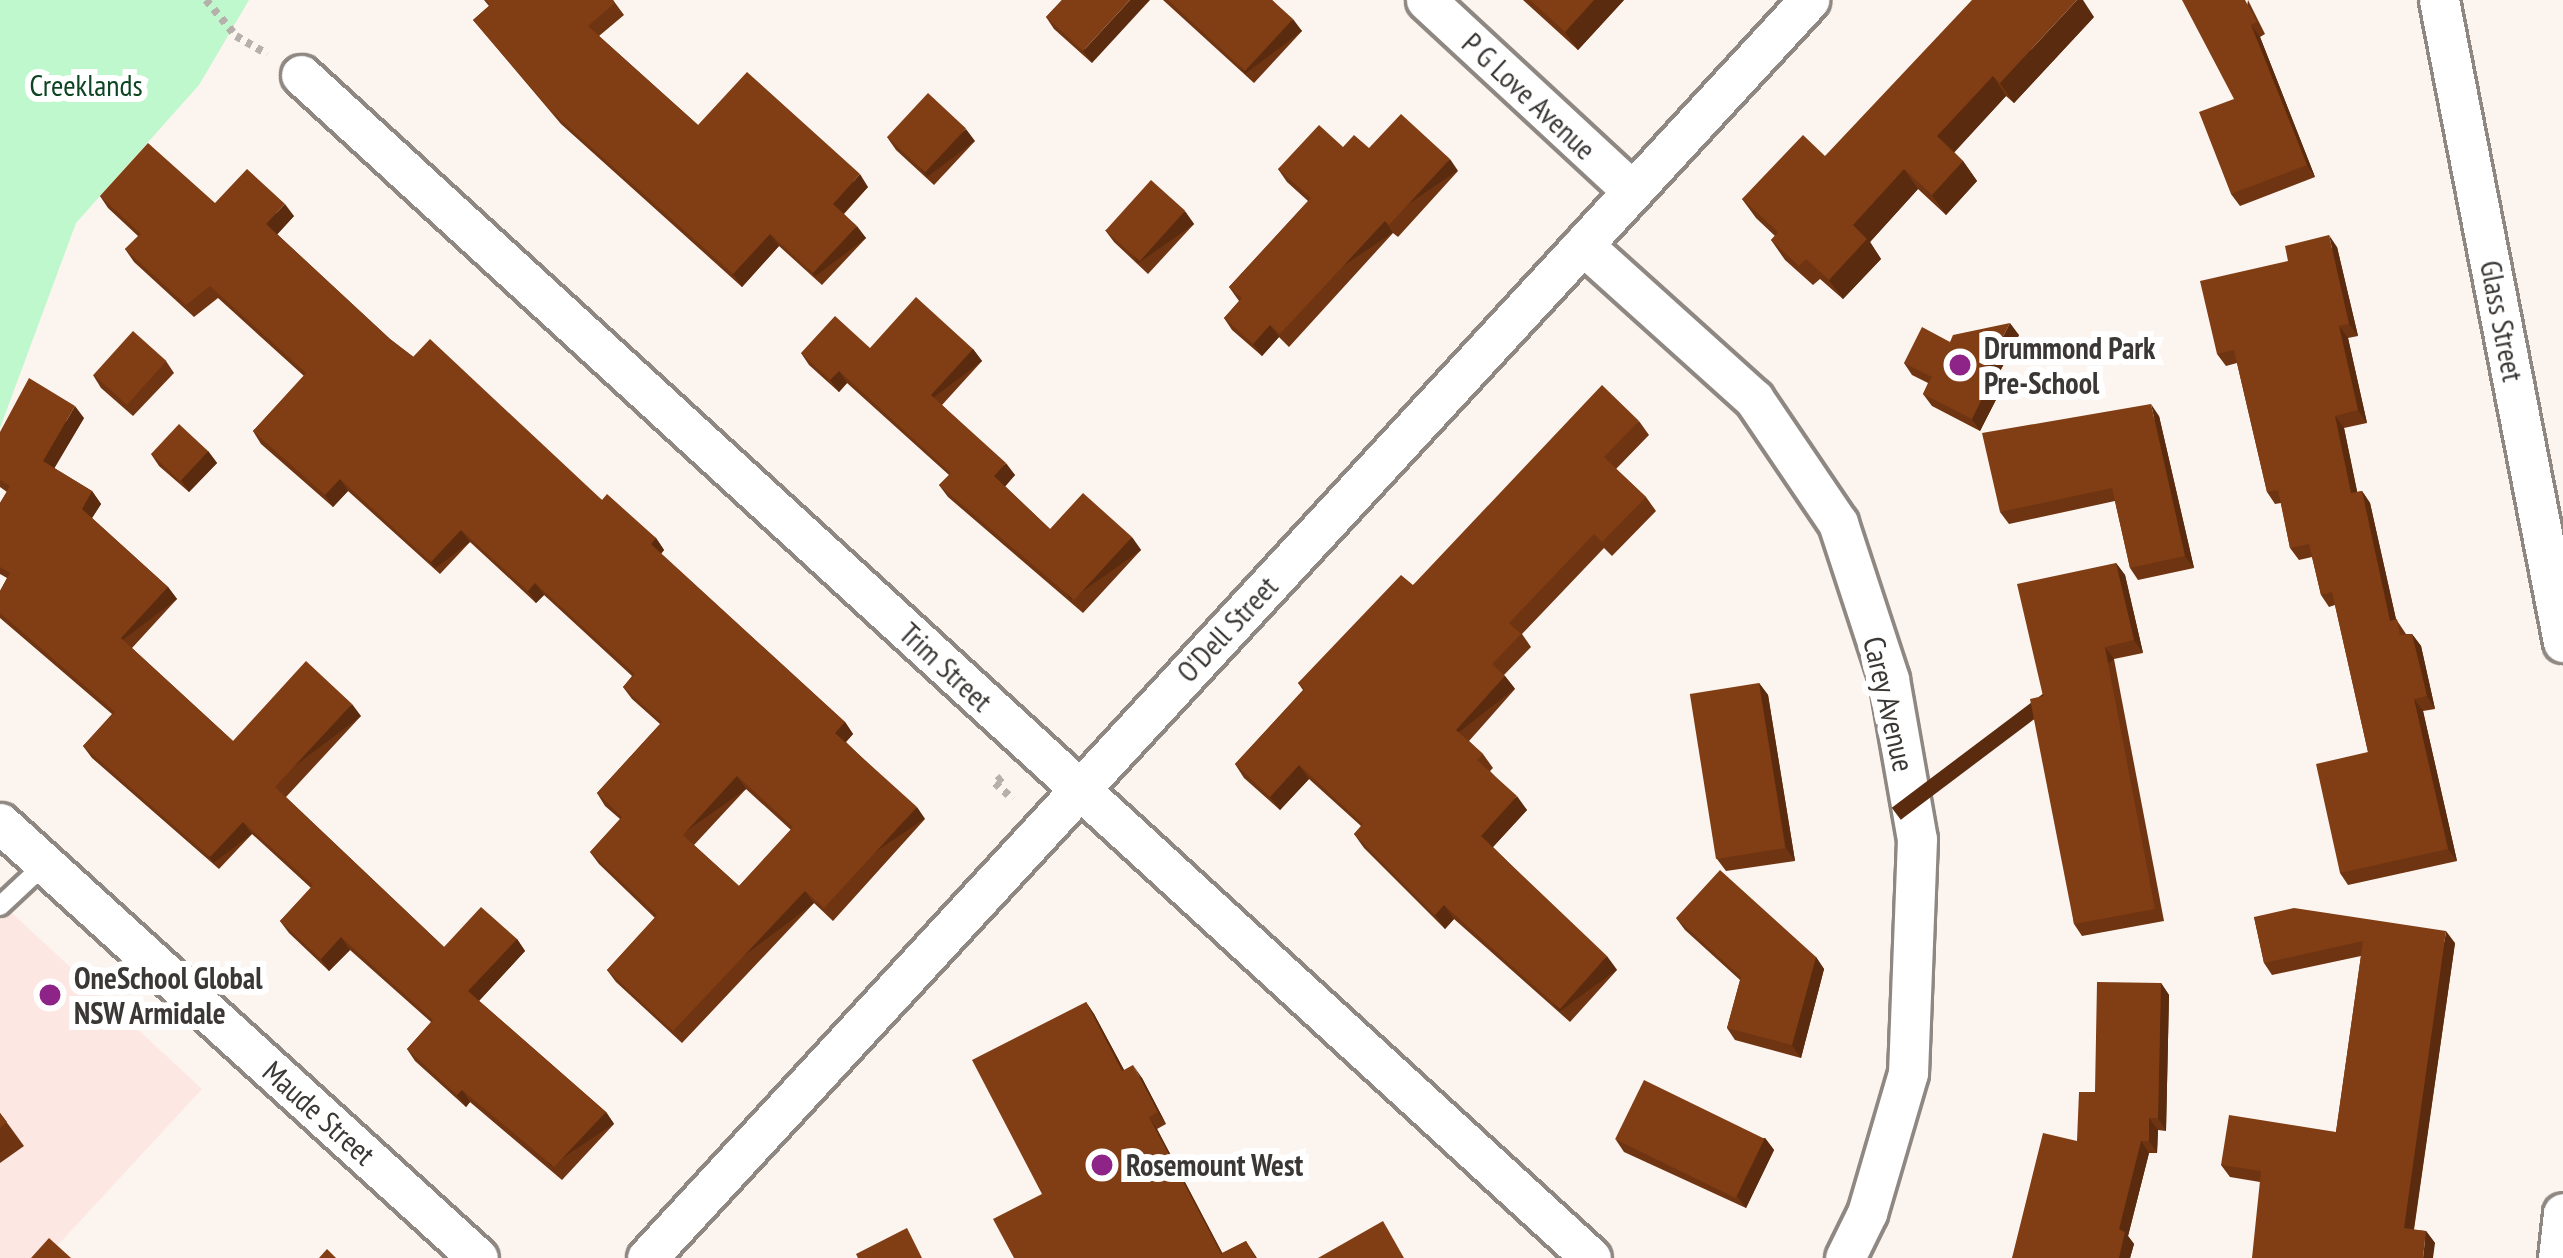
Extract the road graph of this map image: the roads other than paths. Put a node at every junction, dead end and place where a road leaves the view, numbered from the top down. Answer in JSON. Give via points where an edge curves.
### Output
{"nodes":[{"id":1,"x":1426,"y":0,"type":"edge"},
{"id":2,"x":1809,"y":0,"type":"edge"},
{"id":3,"x":2440,"y":0,"type":"edge"},
{"id":4,"x":301,"y":75,"type":"dead end"},
{"id":5,"x":1632,"y":190,"type":"junction"},
{"id":6,"x":1582,"y":245,"type":"junction"},
{"id":7,"x":2563,"y":641,"type":"edge"},
{"id":8,"x":1079,"y":789,"type":"junction"},
{"id":9,"x":0,"y":823,"type":"edge"},
{"id":10,"x":45,"y":864,"type":"junction"},
{"id":11,"x":0,"y":906,"type":"edge"},
{"id":12,"x":2563,"y":1213,"type":"edge"},
{"id":13,"x":478,"y":1258,"type":"edge"},
{"id":14,"x":647,"y":1258,"type":"edge"},
{"id":15,"x":1591,"y":1258,"type":"edge"},
{"id":16,"x":1845,"y":1258,"type":"edge"},
{"id":17,"x":2558,"y":1258,"type":"edge"}],
"edges":[{"from":1,"to":5,"type":"street","name":"P G Love Avenue"},
{"from":2,"to":5,"type":"street","name":"O'Dell Street"},
{"from":3,"to":7,"type":"street","name":"Glass Street"},
{"from":4,"to":8,"type":"street","name":"Trim Street"},
{"from":5,"to":6,"type":"street","name":"O'Dell Street"},
{"from":6,"to":8,"type":"street","name":"O'Dell Street"},
{"from":6,"to":16,"type":"street","name":"Carey Avenue","via":[[1754,399],[1838,523],[1889,679],[1917,839],[1907,1073],[1867,1214]]},
{"from":8,"to":14,"type":"street","name":"O'Dell Street"},
{"from":8,"to":15,"type":"street","name":"Trim Street"},
{"from":9,"to":10,"type":"street","name":"Maude Street"},
{"from":10,"to":11,"type":"lane"},
{"from":10,"to":13,"type":"street","name":"Maude Street"},
{"from":12,"to":17,"type":"street"}]}
